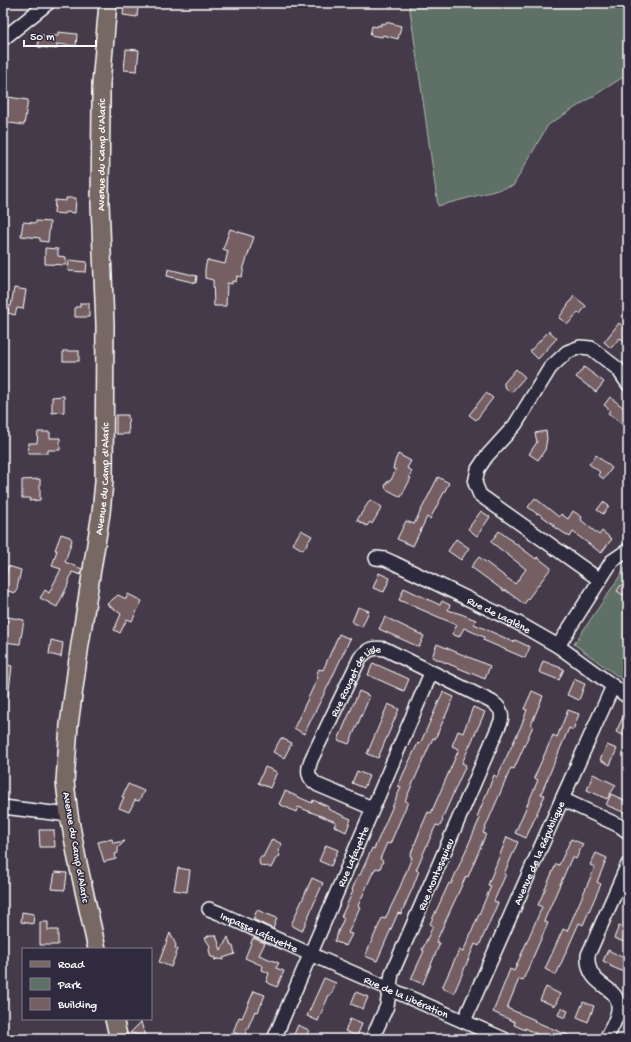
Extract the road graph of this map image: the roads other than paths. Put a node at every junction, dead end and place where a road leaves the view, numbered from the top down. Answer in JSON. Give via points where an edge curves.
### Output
{"nodes":[{"id":1,"x":48,"y":3,"type":"edge"},
{"id":2,"x":108,"y":3,"type":"edge"},
{"id":3,"x":3,"y":39,"type":"edge"},
{"id":4,"x":628,"y":384,"type":"edge"},
{"id":5,"x":628,"y":550,"type":"edge"},
{"id":6,"x":376,"y":558,"type":"dead end"},
{"id":7,"x":600,"y":580,"type":"junction"},
{"id":8,"x":558,"y":646,"type":"junction"},
{"id":9,"x":431,"y":673,"type":"junction"},
{"id":10,"x":614,"y":686,"type":"junction"},
{"id":11,"x":628,"y":696,"type":"edge"},
{"id":12,"x":501,"y":711,"type":"joint"},
{"id":13,"x":562,"y":800,"type":"junction"},
{"id":14,"x":3,"y":807,"type":"edge"},
{"id":15,"x":372,"y":808,"type":"junction"},
{"id":16,"x":69,"y":815,"type":"junction"},
{"id":17,"x":628,"y":832,"type":"edge"},
{"id":18,"x":628,"y":864,"type":"edge"},
{"id":19,"x":209,"y":909,"type":"dead end"},
{"id":20,"x":98,"y":948,"type":"edge"},
{"id":21,"x":310,"y":954,"type":"junction"},
{"id":22,"x":389,"y":988,"type":"junction"},
{"id":23,"x":114,"y":1020,"type":"edge"},
{"id":24,"x":464,"y":1021,"type":"junction"},
{"id":25,"x":485,"y":1035,"type":"edge"},
{"id":26,"x":119,"y":1039,"type":"edge"},
{"id":27,"x":274,"y":1039,"type":"edge"},
{"id":28,"x":372,"y":1039,"type":"edge"},
{"id":29,"x":504,"y":1039,"type":"edge"},
{"id":30,"x":606,"y":1039,"type":"edge"}],
"edges":[{"from":1,"to":3,"type":"street"},
{"from":2,"to":16,"type":"main road","name":"Avenue du Camp d'Alaric","via":[[101,84],[100,203],[105,324],[104,482],[69,725],[65,782]]},
{"from":4,"to":7,"type":"street","via":[[618,369],[591,348],[580,347],[566,352],[550,368],[515,425],[486,456],[478,468],[475,483],[480,495]]},
{"from":5,"to":7,"type":"street","via":[[612,561]]},
{"from":6,"to":8,"type":"street","name":"Rue de Laglène","via":[[394,563],[518,623]]},
{"from":7,"to":8,"type":"street"},
{"from":8,"to":10,"type":"street","name":"Rue de Laglène"},
{"from":9,"to":12,"type":"street","name":"Rue Rouget de Lisle","via":[[492,702]]},
{"from":9,"to":15,"type":"street","name":"Rue Lafayette"},
{"from":9,"to":15,"type":"street","name":"Rue Rouget de Lisle","via":[[385,649],[372,648],[366,651],[360,658],[311,760],[308,767],[312,781]]},
{"from":10,"to":11,"type":"street","name":"Rue de Laglène"},
{"from":10,"to":13,"type":"street","name":"Avenue de la République"},
{"from":12,"to":22,"type":"street","name":"Rue Montesquieu","via":[[501,721],[392,973]]},
{"from":13,"to":17,"type":"street"},
{"from":13,"to":24,"type":"street","name":"Avenue de la République"},
{"from":14,"to":16,"type":"street"},
{"from":15,"to":21,"type":"street","name":"Rue Lafayette"},
{"from":16,"to":20,"type":"main road","name":"Avenue du Camp d'Alaric"},
{"from":18,"to":30,"type":"street","via":[[588,955],[588,964],[594,978],[612,990],[616,998],[618,1009]]},
{"from":19,"to":21,"type":"street","name":"Impasse Lafayette"},
{"from":21,"to":22,"type":"street","name":"Rue de la Libération"},
{"from":21,"to":27,"type":"street","name":"Rue Lafayette"},
{"from":22,"to":24,"type":"street","name":"Rue de la Libération"},
{"from":22,"to":28,"type":"street","name":"Rue Montesquieu","via":[[387,1006]]},
{"from":23,"to":26,"type":"main road"},
{"from":24,"to":25,"type":"street","name":"Rue de la Libération"},
{"from":25,"to":29,"type":"street","name":"Rue de la Libération"}]}
